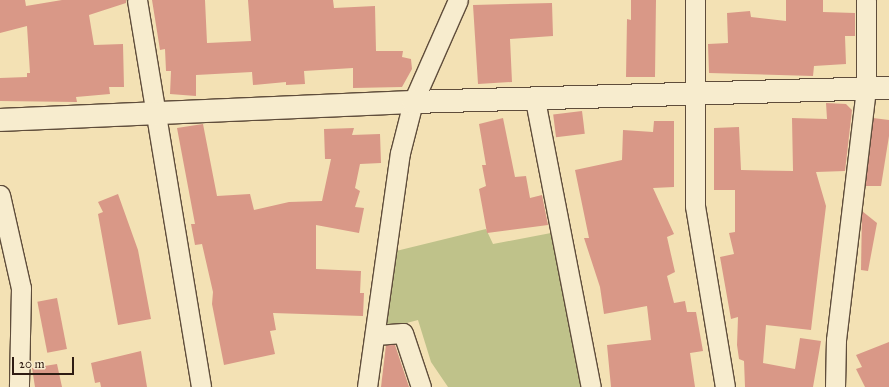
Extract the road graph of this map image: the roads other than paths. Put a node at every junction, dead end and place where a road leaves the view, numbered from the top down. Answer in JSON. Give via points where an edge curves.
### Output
{"nodes":[{"id":1,"x":138,"y":0,"type":"edge"},
{"id":2,"x":458,"y":0,"type":"edge"},
{"id":3,"x":695,"y":0,"type":"edge"},
{"id":4,"x":866,"y":0,"type":"edge"},
{"id":5,"x":866,"y":88,"type":"junction"},
{"id":6,"x":889,"y":88,"type":"edge"},
{"id":7,"x":694,"y":92,"type":"junction"},
{"id":8,"x":535,"y":100,"type":"junction"},
{"id":9,"x":413,"y":102,"type":"junction"},
{"id":10,"x":157,"y":114,"type":"junction"},
{"id":11,"x":0,"y":120,"type":"edge"},
{"id":12,"x":0,"y":195,"type":"edge"},
{"id":13,"x":375,"y":335,"type":"junction"},
{"id":14,"x":19,"y":387,"type":"edge"},
{"id":15,"x":201,"y":387,"type":"edge"},
{"id":16,"x":368,"y":387,"type":"edge"},
{"id":17,"x":421,"y":387,"type":"edge"},
{"id":18,"x":591,"y":387,"type":"edge"},
{"id":19,"x":725,"y":387,"type":"edge"},
{"id":20,"x":835,"y":387,"type":"edge"}],
"edges":[{"from":1,"to":10,"type":"street"},
{"from":2,"to":9,"type":"street"},
{"from":3,"to":7,"type":"street"},
{"from":4,"to":5,"type":"street"},
{"from":5,"to":6,"type":"street"},
{"from":5,"to":7,"type":"street"},
{"from":5,"to":20,"type":"street","via":[[836,340]]},
{"from":7,"to":8,"type":"street"},
{"from":7,"to":19,"type":"street","via":[[695,206]]},
{"from":8,"to":9,"type":"street"},
{"from":8,"to":18,"type":"street"},
{"from":9,"to":10,"type":"street"},
{"from":9,"to":13,"type":"street","via":[[400,153]]},
{"from":10,"to":11,"type":"street"},
{"from":10,"to":15,"type":"street"},
{"from":12,"to":14,"type":"street","via":[[21,288]]},
{"from":13,"to":16,"type":"street"},
{"from":13,"to":17,"type":"street","via":[[403,333]]}]}
